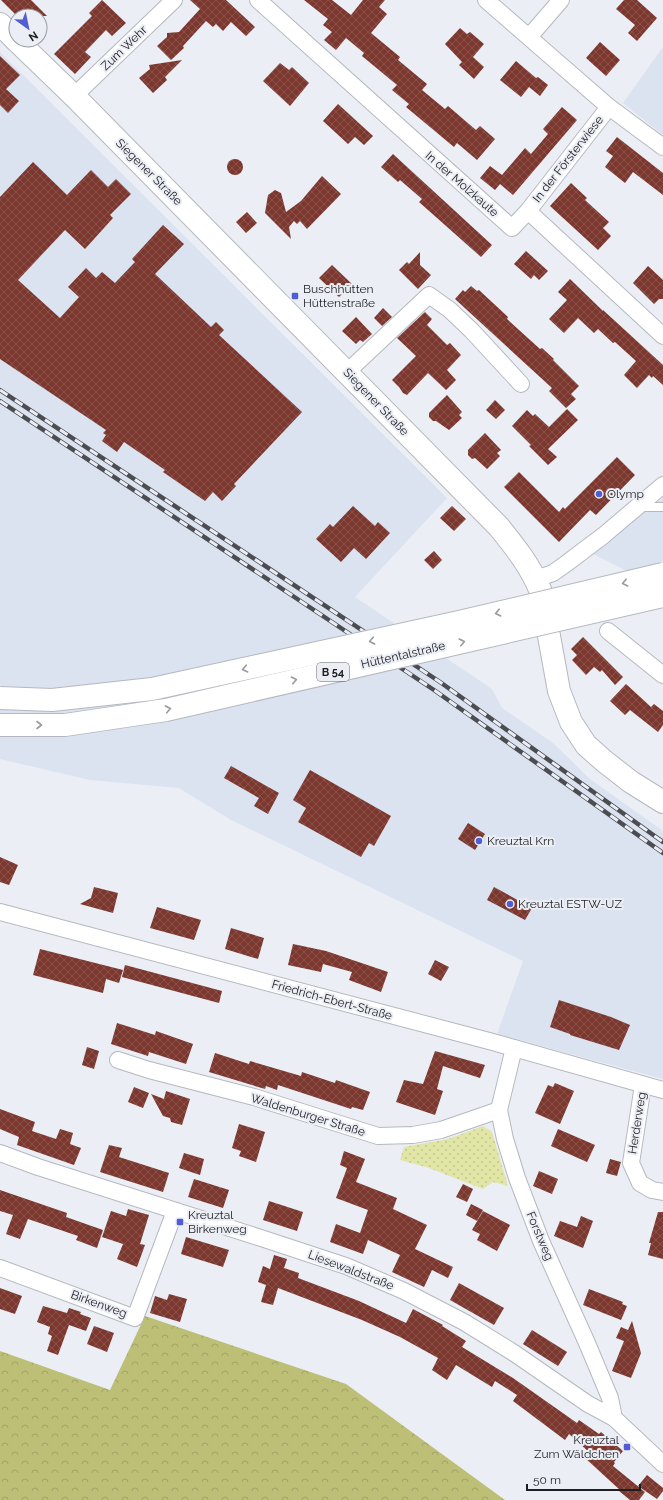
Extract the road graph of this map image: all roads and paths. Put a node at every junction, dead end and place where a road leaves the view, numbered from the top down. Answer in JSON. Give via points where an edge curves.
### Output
{"nodes":[{"id":1,"x":174,"y":0,"type":"edge"},
{"id":2,"x":258,"y":0,"type":"edge"},
{"id":3,"x":486,"y":0,"type":"edge"},
{"id":4,"x":561,"y":0,"type":"edge"},
{"id":5,"x":0,"y":24,"type":"edge"},
{"id":6,"x":8,"y":32,"type":"edge"},
{"id":7,"x":529,"y":37,"type":"junction"},
{"id":8,"x":24,"y":48,"type":"edge"},
{"id":9,"x":74,"y":96,"type":"junction"},
{"id":10,"x":608,"y":108,"type":"junction"},
{"id":11,"x":663,"y":147,"type":"edge"},
{"id":12,"x":528,"y":211,"type":"junction"},
{"id":13,"x":663,"y":336,"type":"edge"},
{"id":14,"x":347,"y":372,"type":"junction"},
{"id":15,"x":520,"y":384,"type":"dead end"},
{"id":16,"x":663,"y":485,"type":"edge"},
{"id":17,"x":635,"y":507,"type":"junction"},
{"id":18,"x":663,"y":507,"type":"edge"},
{"id":19,"x":663,"y":574,"type":"edge"},
{"id":20,"x":536,"y":579,"type":"junction"},
{"id":21,"x":663,"y":596,"type":"edge"},
{"id":22,"x":608,"y":631,"type":"dead end"},
{"id":23,"x":663,"y":675,"type":"edge"},
{"id":24,"x":0,"y":698,"type":"edge"},
{"id":25,"x":0,"y":725,"type":"edge"},
{"id":26,"x":663,"y":802,"type":"edge"},
{"id":27,"x":0,"y":912,"type":"edge"},
{"id":28,"x":514,"y":1048,"type":"junction"},
{"id":29,"x":118,"y":1060,"type":"dead end"},
{"id":30,"x":643,"y":1085,"type":"junction"},
{"id":31,"x":663,"y":1090,"type":"edge"},
{"id":32,"x":499,"y":1110,"type":"junction"},
{"id":33,"x":0,"y":1153,"type":"edge"},
{"id":34,"x":663,"y":1192,"type":"edge"},
{"id":35,"x":175,"y":1211,"type":"junction"},
{"id":36,"x":0,"y":1268,"type":"edge"},
{"id":37,"x":614,"y":1418,"type":"junction"},
{"id":38,"x":663,"y":1464,"type":"edge"}],
"edges":[{"from":1,"to":9,"type":"street","name":"Zum Wehr"},
{"from":2,"to":12,"type":"street","name":"In der Molzkaute","via":[[512,228]]},
{"from":3,"to":7,"type":"street","name":"In der Försterwiese"},
{"from":4,"to":7,"type":"street"},
{"from":5,"to":6,"type":"main road","name":"Siegener Straße"},
{"from":7,"to":10,"type":"street","name":"In der Försterwiese"},
{"from":8,"to":9,"type":"main road","name":"Siegener Straße"},
{"from":9,"to":14,"type":"main road","name":"Siegener Straße"},
{"from":10,"to":11,"type":"street","name":"In der Försterwiese"},
{"from":10,"to":12,"type":"street","name":"In der Försterwiese"},
{"from":12,"to":13,"type":"street"},
{"from":14,"to":15,"type":"street","via":[[429,295],[472,331]]},
{"from":14,"to":20,"type":"main road","name":"Siegener Straße","via":[[499,527],[521,554]]},
{"from":16,"to":17,"type":"street"},
{"from":17,"to":18,"type":"lane"},
{"from":17,"to":20,"type":"street","via":[[567,563],[552,573]]},
{"from":19,"to":24,"type":"main road","name":"Hüttentalstraße","number":"B 54","one_way":true,"bridge":true,"via":[[459,622],[152,689],[52,700]]},
{"from":20,"to":26,"type":"main road","name":"Siegener Straße","via":[[542,592],[559,691],[571,722],[586,745],[604,761]]},
{"from":25,"to":21,"type":"main road","name":"Hüttentalstraße","number":"B 54","one_way":true,"bridge":true,"via":[[65,725],[166,710]]},
{"from":22,"to":23,"type":"street"},
{"from":27,"to":28,"type":"street","name":"Friedrich-Ebert-Straße"},
{"from":28,"to":30,"type":"street","name":"Friedrich-Ebert-Straße"},
{"from":28,"to":32,"type":"street","name":"Forstweg"},
{"from":29,"to":32,"type":"street","name":"Waldenburger Straße","via":[[254,1097],[378,1136],[413,1135],[441,1130]]},
{"from":30,"to":31,"type":"street","name":"Friedrich-Ebert-Straße"},
{"from":30,"to":34,"type":"street","name":"Herderweg","via":[[631,1163],[640,1182],[652,1190]]},
{"from":32,"to":37,"type":"street","name":"Forstweg","via":[[517,1178],[541,1241],[610,1398]]},
{"from":33,"to":35,"type":"street","name":"Liesewaldstraße"},
{"from":35,"to":36,"type":"street","name":"Birkenweg","via":[[135,1318]]},
{"from":35,"to":37,"type":"street","name":"Liesewaldstraße","via":[[346,1266],[404,1291],[464,1322],[588,1404]]},
{"from":37,"to":38,"type":"street","name":"Liesewaldstraße"}]}
